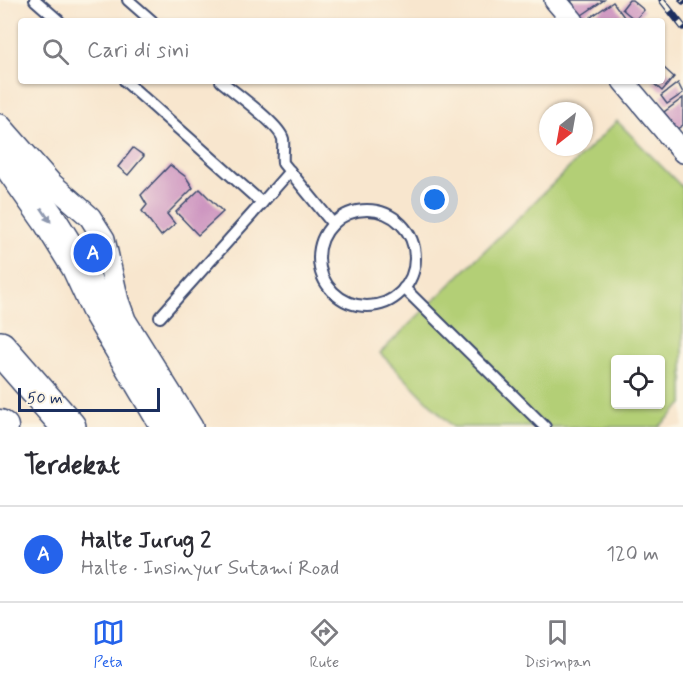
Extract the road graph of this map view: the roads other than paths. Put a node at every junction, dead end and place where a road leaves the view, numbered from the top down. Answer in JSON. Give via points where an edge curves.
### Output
{"nodes":[{"id":1,"x":35,"y":0,"type":"edge"},
{"id":2,"x":128,"y":0,"type":"edge"},
{"id":3,"x":555,"y":0,"type":"edge"},
{"id":4,"x":56,"y":18,"type":"edge"},
{"id":5,"x":149,"y":18,"type":"edge"},
{"id":6,"x":570,"y":18,"type":"edge"},
{"id":7,"x":128,"y":84,"type":"edge"},
{"id":8,"x":225,"y":84,"type":"edge"},
{"id":9,"x":626,"y":84,"type":"edge"},
{"id":10,"x":0,"y":125,"type":"edge"},
{"id":11,"x":0,"y":150,"type":"edge"},
{"id":12,"x":683,"y":152,"type":"edge"},
{"id":13,"x":290,"y":171,"type":"junction"},
{"id":14,"x":262,"y":203,"type":"junction"},
{"id":15,"x":333,"y":224,"type":"junction"},
{"id":16,"x":404,"y":288,"type":"junction"},
{"id":17,"x":160,"y":317,"type":"dead end"},
{"id":18,"x":128,"y":343,"type":"junction"},
{"id":19,"x":0,"y":348,"type":"edge"},
{"id":20,"x":57,"y":423,"type":"edge"},
{"id":21,"x":168,"y":427,"type":"edge"},
{"id":22,"x":192,"y":427,"type":"edge"},
{"id":23,"x":545,"y":427,"type":"edge"}],
"edges":[{"from":1,"to":4,"type":"lane"},
{"from":2,"to":5,"type":"lane"},
{"from":3,"to":6,"type":"street"},
{"from":7,"to":14,"type":"lane"},
{"from":8,"to":13,"type":"lane","via":[[277,127],[283,140],[283,163]]},
{"from":9,"to":12,"type":"street"},
{"from":10,"to":18,"type":"street","via":[[51,183],[90,217],[104,239]]},
{"from":11,"to":18,"type":"highway","one_way":true,"via":[[50,221],[97,307]]},
{"from":13,"to":14,"type":"lane"},
{"from":13,"to":15,"type":"lane"},
{"from":14,"to":17,"type":"lane"},
{"from":15,"to":16,"type":"lane","via":[[362,210],[378,211],[405,228],[415,259]]},
{"from":15,"to":16,"type":"lane","via":[[319,251],[325,281],[335,293],[363,306],[393,299]]},
{"from":16,"to":23,"type":"lane"},
{"from":18,"to":21,"type":"highway"},
{"from":18,"to":22,"type":"street"},
{"from":19,"to":20,"type":"highway"}]}
